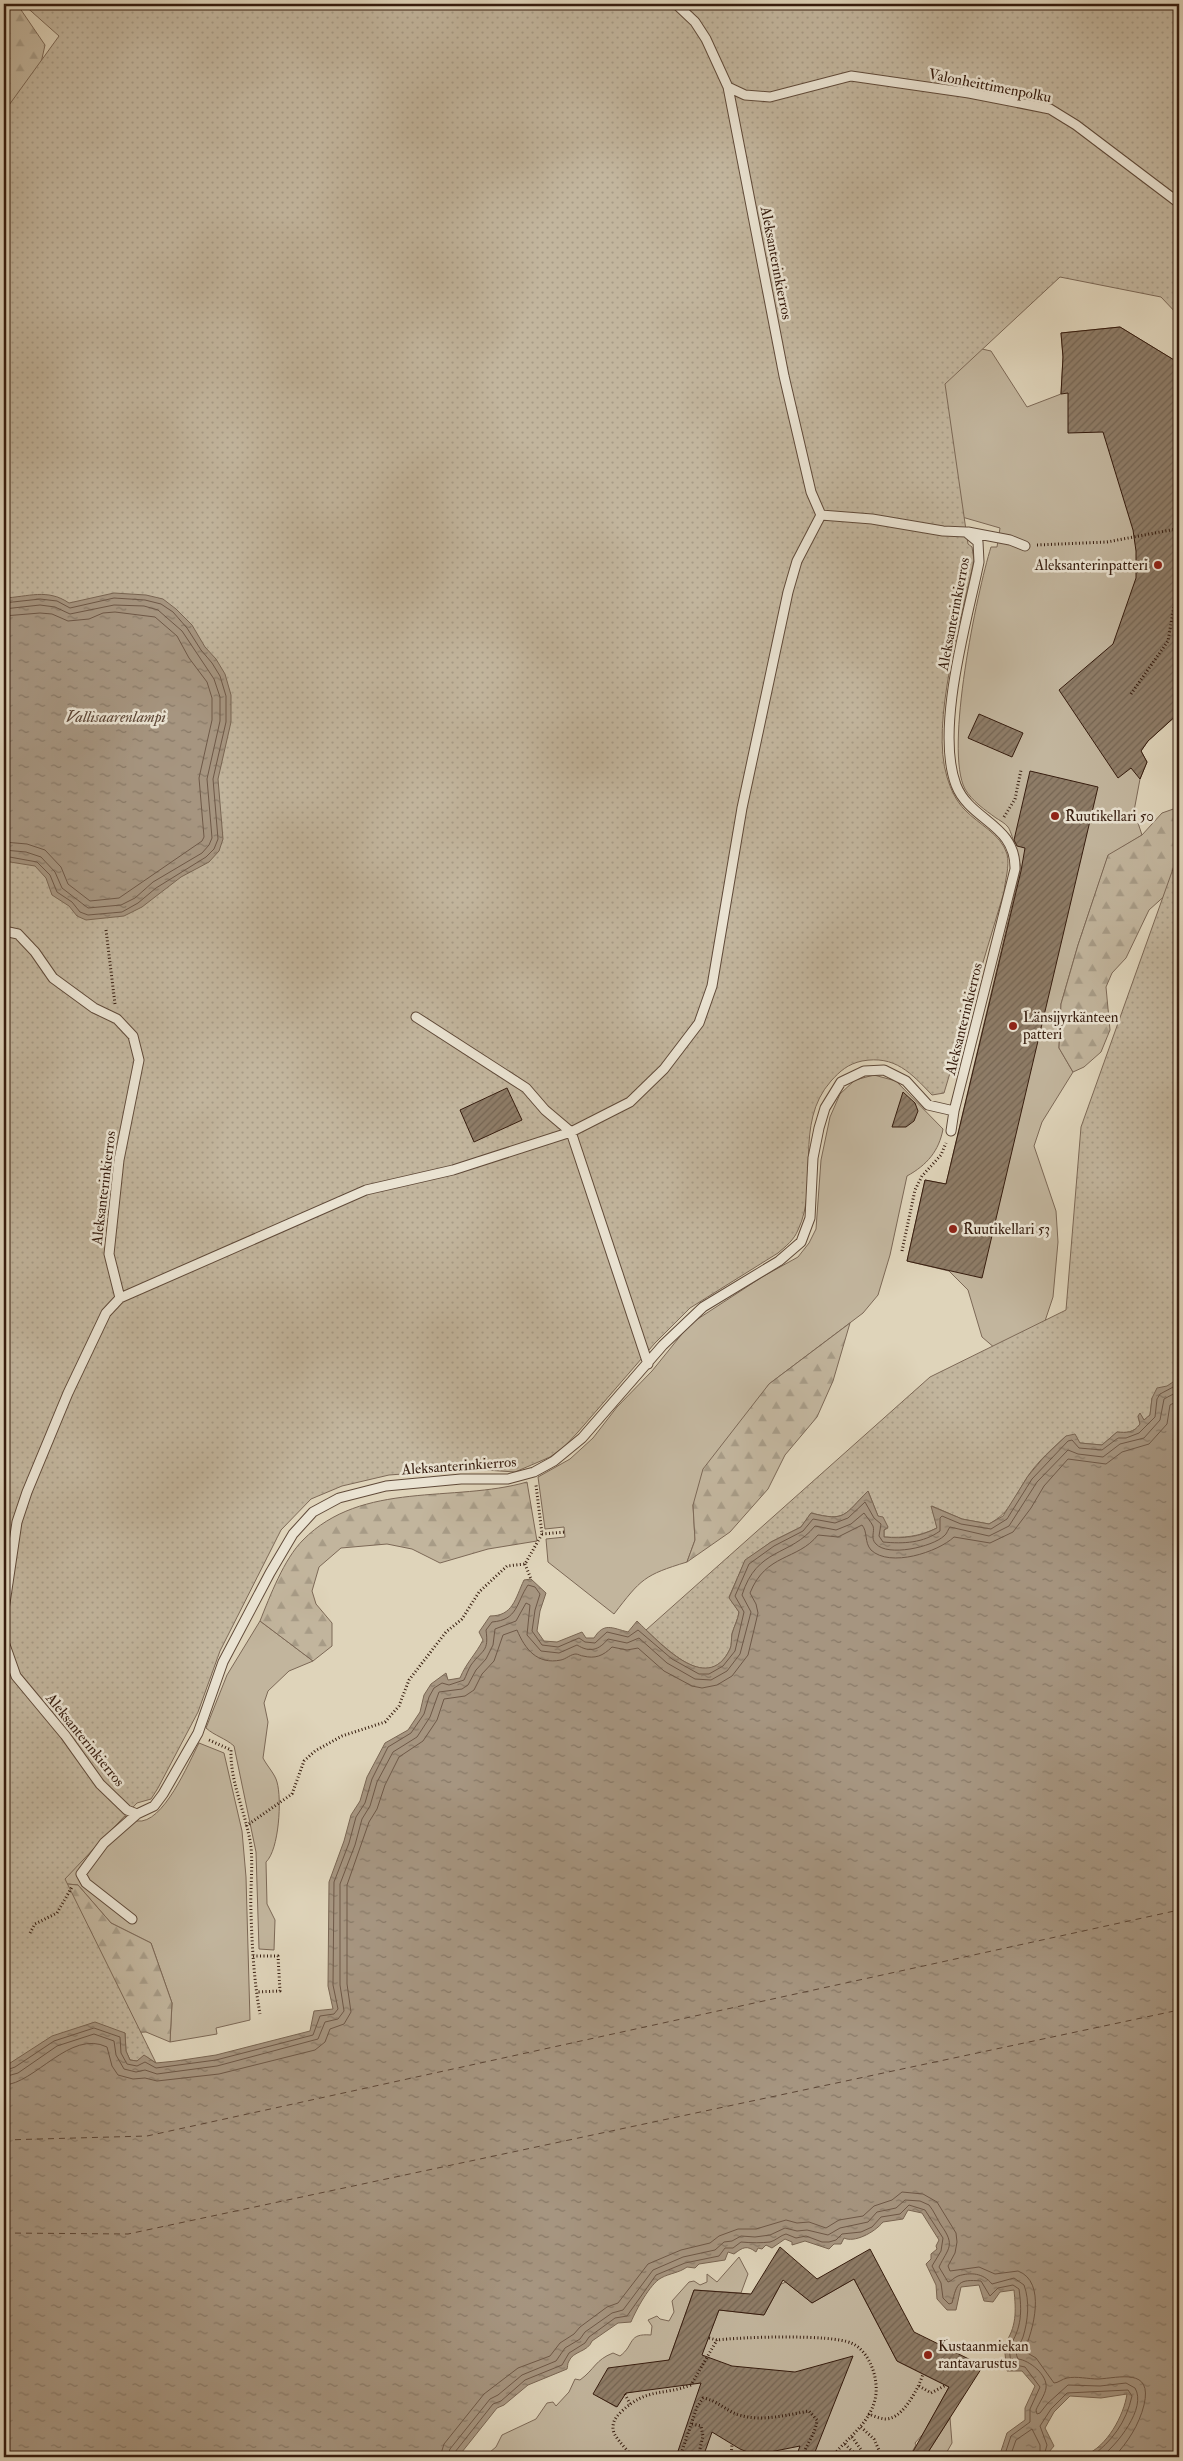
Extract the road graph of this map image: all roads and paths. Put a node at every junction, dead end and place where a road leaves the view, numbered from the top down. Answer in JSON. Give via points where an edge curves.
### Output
{"nodes":[{"id":1,"x":676,"y":4,"type":"edge"},
{"id":2,"x":728,"y":87,"type":"junction"},
{"id":3,"x":1179,"y":203,"type":"edge"},
{"id":4,"x":821,"y":515,"type":"junction"},
{"id":5,"x":1179,"y":531,"type":"edge"},
{"id":6,"x":966,"y":532,"type":"junction"},
{"id":7,"x":1026,"y":546,"type":"joint"},
{"id":8,"x":1179,"y":577,"type":"edge"},
{"id":9,"x":1131,"y":694,"type":"dead end"},
{"id":10,"x":1021,"y":770,"type":"dead end"},
{"id":11,"x":996,"y":827,"type":"junction"},
{"id":12,"x":106,"y":930,"type":"dead end"},
{"id":13,"x":4,"y":931,"type":"edge"},
{"id":14,"x":416,"y":1017,"type":"dead end"},
{"id":15,"x":117,"y":1019,"type":"junction"},
{"id":16,"x":954,"y":1111,"type":"junction"},
{"id":17,"x":951,"y":1130,"type":"joint"},
{"id":18,"x":571,"y":1132,"type":"junction"},
{"id":19,"x":902,"y":1251,"type":"dead end"},
{"id":20,"x":120,"y":1298,"type":"junction"},
{"id":21,"x":648,"y":1364,"type":"junction"},
{"id":22,"x":534,"y":1472,"type":"junction"},
{"id":23,"x":565,"y":1532,"type":"dead end"},
{"id":24,"x":542,"y":1534,"type":"junction"},
{"id":25,"x":525,"y":1564,"type":"junction"},
{"id":26,"x":531,"y":1579,"type":"dead end"},
{"id":27,"x":4,"y":1610,"type":"edge"},
{"id":28,"x":4,"y":1642,"type":"edge"},
{"id":29,"x":198,"y":1733,"type":"junction"},
{"id":30,"x":137,"y":1814,"type":"junction"},
{"id":31,"x":246,"y":1826,"type":"junction"},
{"id":32,"x":81,"y":1874,"type":"junction"},
{"id":33,"x":132,"y":1919,"type":"dead end"},
{"id":34,"x":30,"y":1933,"type":"dead end"},
{"id":35,"x":253,"y":1956,"type":"junction"},
{"id":36,"x":256,"y":1992,"type":"junction"},
{"id":37,"x":260,"y":2014,"type":"dead end"},
{"id":38,"x":709,"y":2338,"type":"dead end"},
{"id":39,"x":717,"y":2340,"type":"junction"},
{"id":40,"x":923,"y":2374,"type":"dead end"},
{"id":41,"x":946,"y":2385,"type":"dead end"},
{"id":42,"x":920,"y":2386,"type":"junction"},
{"id":43,"x":625,"y":2394,"type":"dead end"},
{"id":44,"x":630,"y":2404,"type":"junction"},
{"id":45,"x":868,"y":2414,"type":"junction"},
{"id":46,"x":692,"y":2424,"type":"junction"},
{"id":47,"x":861,"y":2427,"type":"junction"},
{"id":48,"x":852,"y":2437,"type":"junction"},
{"id":49,"x":732,"y":2444,"type":"dead end"},
{"id":50,"x":845,"y":2444,"type":"junction"},
{"id":51,"x":862,"y":2451,"type":"dead end"},
{"id":52,"x":836,"y":2453,"type":"junction"},
{"id":53,"x":857,"y":2456,"type":"dead end"},
{"id":54,"x":633,"y":2457,"type":"edge"},
{"id":55,"x":680,"y":2457,"type":"edge"},
{"id":56,"x":698,"y":2457,"type":"edge"},
{"id":57,"x":731,"y":2457,"type":"edge"},
{"id":58,"x":802,"y":2457,"type":"edge"},
{"id":59,"x":832,"y":2457,"type":"edge"},
{"id":60,"x":841,"y":2457,"type":"edge"},
{"id":61,"x":882,"y":2457,"type":"edge"}],
"edges":[{"from":1,"to":2,"type":"lane","name":"Aleksanterinkierros","via":[[695,22],[706,39]]},
{"from":2,"to":3,"type":"lane","name":"Valonheittimenpolku","via":[[745,95],[770,97],[851,76],[969,93],[1050,109]]},
{"from":2,"to":4,"type":"lane","name":"Aleksanterinkierros","via":[[784,376],[811,492]]},
{"from":4,"to":6,"type":"lane"},
{"from":4,"to":18,"type":"lane","via":[[797,561],[788,592],[742,808],[712,986],[699,1023],[664,1069],[630,1102]]},
{"from":5,"to":7,"type":"path","via":[[1107,542]]},
{"from":6,"to":7,"type":"lane"},
{"from":6,"to":11,"type":"lane","name":"Aleksanterinkierros","via":[[978,542],[980,551],[951,704],[950,758],[952,773],[963,797]]},
{"from":8,"to":9,"type":"path","via":[[1168,641]]},
{"from":10,"to":11,"type":"path","via":[[1015,799]]},
{"from":11,"to":16,"type":"lane","name":"Aleksanterinkierros","via":[[1012,848],[1014,869]]},
{"from":12,"to":15,"type":"path"},
{"from":13,"to":15,"type":"lane","name":"Aleksanterinkierros","via":[[18,934],[54,978],[94,1008]]},
{"from":14,"to":18,"type":"lane","via":[[526,1088],[544,1110]]},
{"from":15,"to":20,"type":"lane","name":"Aleksanterinkierros","via":[[134,1036],[139,1060],[118,1160],[109,1254]]},
{"from":16,"to":17,"type":"lane","name":"Aleksanterinkierros"},
{"from":16,"to":21,"type":"lane","name":"Aleksanterinkierros","via":[[928,1105],[906,1081],[884,1070],[864,1070],[841,1082],[825,1108],[819,1128],[813,1158],[810,1218],[801,1242],[779,1261],[703,1307]]},
{"from":17,"to":19,"type":"path","via":[[941,1155],[914,1190]]},
{"from":18,"to":20,"type":"lane","via":[[453,1170],[366,1190]]},
{"from":18,"to":21,"type":"lane"},
{"from":20,"to":27,"type":"lane","via":[[106,1313],[27,1492],[17,1522]]},
{"from":21,"to":22,"type":"lane","name":"Aleksanterinkierros","via":[[570,1450]]},
{"from":22,"to":24,"type":"path"},
{"from":22,"to":29,"type":"lane","name":"Aleksanterinkierros","via":[[508,1479],[461,1479],[386,1486],[340,1498],[313,1512],[293,1534],[233,1644]]},
{"from":23,"to":24,"type":"path"},
{"from":24,"to":25,"type":"path"},
{"from":25,"to":26,"type":"path"},
{"from":25,"to":31,"type":"path","via":[[507,1566],[479,1592],[462,1619],[446,1632],[409,1680],[399,1706],[385,1722],[342,1736],[316,1751],[304,1761],[292,1794]]},
{"from":28,"to":30,"type":"lane","name":"Aleksanterinkierros","via":[[16,1676],[100,1784],[127,1810]]},
{"from":29,"to":30,"type":"lane","name":"Aleksanterinkierros","via":[[154,1806]]},
{"from":29,"to":31,"type":"path","via":[[231,1750]]},
{"from":30,"to":32,"type":"lane","via":[[104,1843]]},
{"from":31,"to":35,"type":"path","via":[[252,1863]]},
{"from":32,"to":33,"type":"lane","via":[[86,1883]]},
{"from":32,"to":34,"type":"path","via":[[57,1913],[35,1924]]},
{"from":35,"to":36,"type":"path"},
{"from":35,"to":36,"type":"path","via":[[278,1956],[280,1991]]},
{"from":36,"to":37,"type":"path"},
{"from":38,"to":39,"type":"path"},
{"from":39,"to":44,"type":"path","via":[[691,2385],[649,2394]]},
{"from":39,"to":45,"type":"path","via":[[826,2339],[854,2344],[867,2357],[875,2376],[875,2398]]},
{"from":40,"to":42,"type":"path"},
{"from":41,"to":42,"type":"path","via":[[931,2394]]},
{"from":42,"to":45,"type":"path","via":[[892,2418]]},
{"from":43,"to":44,"type":"path"},
{"from":44,"to":54,"type":"path","via":[[613,2424],[614,2433]]},
{"from":45,"to":47,"type":"path"},
{"from":46,"to":55,"type":"path"},
{"from":46,"to":56,"type":"path","via":[[701,2426],[703,2436]]},
{"from":46,"to":58,"type":"path","via":[[703,2398],[738,2414],[759,2418],[810,2411],[817,2420],[816,2427]]},
{"from":47,"to":48,"type":"path"},
{"from":47,"to":61,"type":"path","via":[[874,2439]]},
{"from":48,"to":50,"type":"path"},
{"from":48,"to":51,"type":"path"},
{"from":49,"to":57,"type":"path"},
{"from":50,"to":52,"type":"path"},
{"from":50,"to":53,"type":"path"},
{"from":52,"to":59,"type":"path"},
{"from":52,"to":60,"type":"path"}]}
